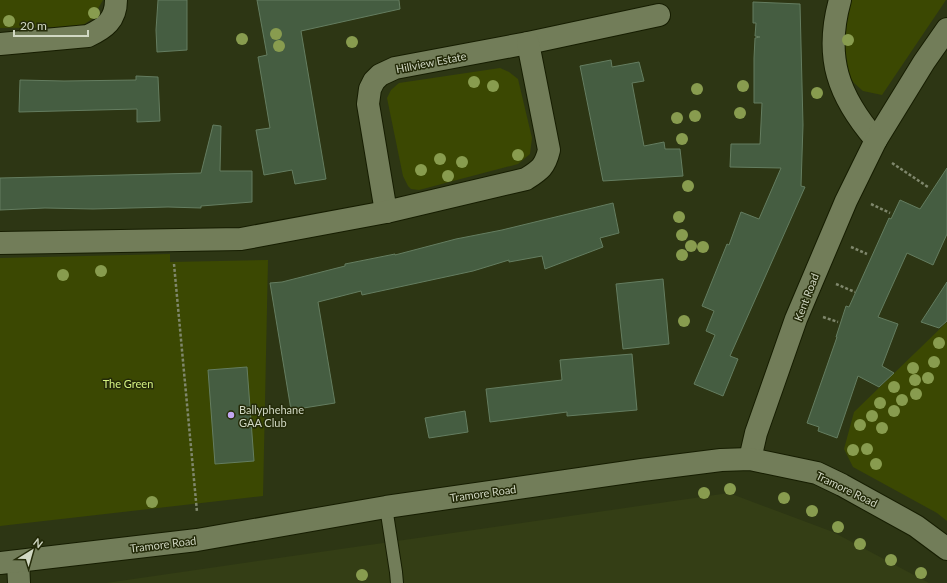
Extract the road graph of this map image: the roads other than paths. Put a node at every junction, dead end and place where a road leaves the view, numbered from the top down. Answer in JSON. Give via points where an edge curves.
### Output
{"nodes":[{"id":1,"x":116,"y":0,"type":"edge"},
{"id":2,"x":840,"y":0,"type":"edge"},
{"id":3,"x":659,"y":15,"type":"dead end"},
{"id":4,"x":947,"y":29,"type":"edge"},
{"id":5,"x":528,"y":43,"type":"junction"},
{"id":6,"x":0,"y":44,"type":"edge"},
{"id":7,"x":876,"y":140,"type":"junction"},
{"id":8,"x":386,"y":212,"type":"junction"},
{"id":9,"x":0,"y":243,"type":"edge"},
{"id":10,"x":750,"y":459,"type":"junction"},
{"id":11,"x":386,"y":507,"type":"junction"},
{"id":12,"x":947,"y":549,"type":"edge"},
{"id":13,"x":9,"y":562,"type":"edge"},
{"id":14,"x":19,"y":583,"type":"edge"},
{"id":15,"x":397,"y":583,"type":"edge"}],
"edges":[{"from":1,"to":6,"type":"street","via":[[112,19],[101,30],[88,36]]},
{"from":2,"to":7,"type":"street","via":[[834,25],[834,62],[854,112]]},
{"from":3,"to":5,"type":"street","name":"Hillview Estate"},
{"from":4,"to":7,"type":"street","name":"Kent Road"},
{"from":5,"to":8,"type":"street","via":[[549,150],[545,164],[526,179]]},
{"from":5,"to":8,"type":"street","name":"Hillview Estate","via":[[395,68],[374,81],[368,104]]},
{"from":7,"to":10,"type":"street","name":"Kent Road","via":[[843,206],[796,320],[756,433]]},
{"from":8,"to":9,"type":"street","via":[[241,239]]},
{"from":10,"to":11,"type":"street","name":"Tramore Road","via":[[656,468]]},
{"from":10,"to":12,"type":"street","name":"Tramore Road","via":[[817,473],[916,526]]},
{"from":11,"to":13,"type":"street","name":"Tramore Road","via":[[197,540]]},
{"from":11,"to":15,"type":"lane"},
{"from":13,"to":14,"type":"street"}]}
